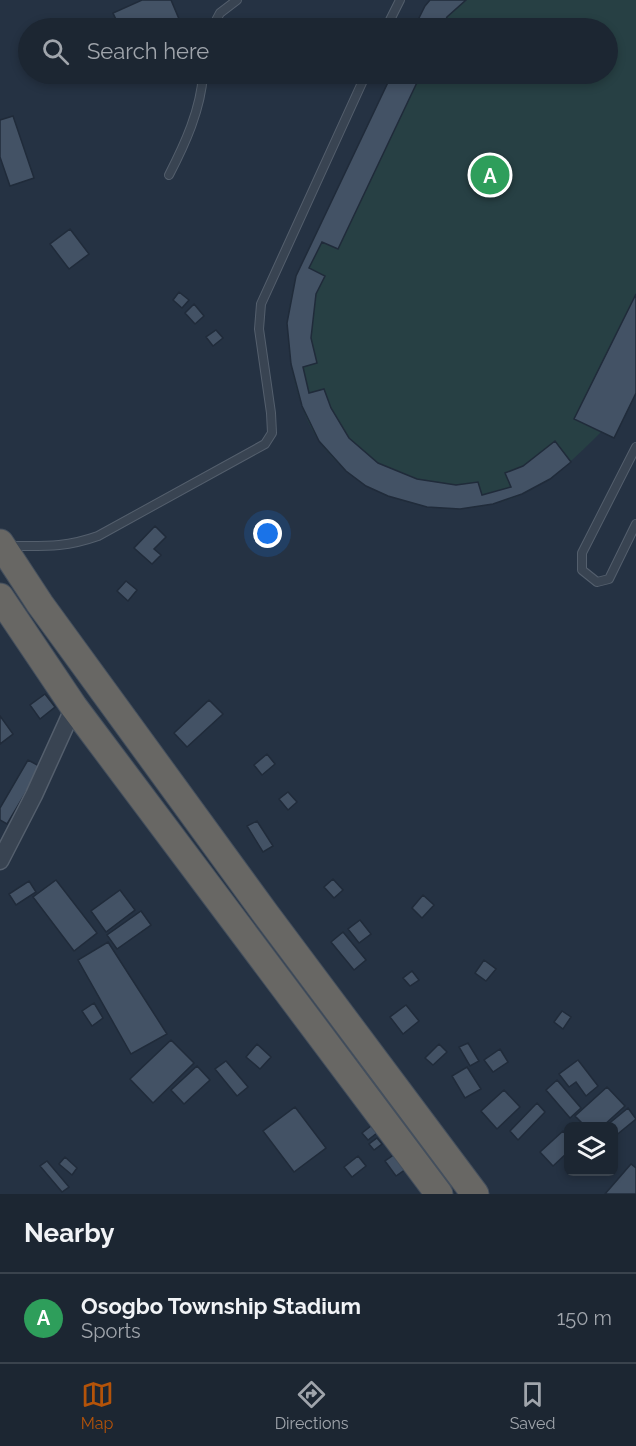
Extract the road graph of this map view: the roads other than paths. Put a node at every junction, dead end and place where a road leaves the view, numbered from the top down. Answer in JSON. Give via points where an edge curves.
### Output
{"nodes":[{"id":1,"x":237,"y":0,"type":"edge"},
{"id":2,"x":400,"y":0,"type":"edge"},
{"id":3,"x":217,"y":18,"type":"edge"},
{"id":4,"x":392,"y":18,"type":"edge"},
{"id":5,"x":202,"y":84,"type":"edge"},
{"id":6,"x":361,"y":84,"type":"edge"},
{"id":7,"x":169,"y":176,"type":"dead end"},
{"id":8,"x":636,"y":447,"type":"edge"},
{"id":9,"x":636,"y":524,"type":"edge"},
{"id":10,"x":1,"y":544,"type":"edge"},
{"id":11,"x":0,"y":597,"type":"edge"},
{"id":12,"x":74,"y":707,"type":"junction"},
{"id":13,"x":0,"y":861,"type":"edge"},
{"id":14,"x":439,"y":1194,"type":"edge"},
{"id":15,"x":475,"y":1194,"type":"edge"}],
"edges":[{"from":1,"to":3,"type":"lane"},
{"from":2,"to":4,"type":"lane"},
{"from":5,"to":7,"type":"lane","via":[[186,140]]},
{"from":6,"to":10,"type":"lane","via":[[261,304],[259,329],[272,433],[265,444],[98,536],[57,547]]},
{"from":8,"to":9,"type":"lane","via":[[582,553],[582,570],[597,582],[609,579]]},
{"from":10,"to":15,"type":"highway","via":[[40,604],[251,894]]},
{"from":11,"to":12,"type":"highway"},
{"from":12,"to":13,"type":"street"},
{"from":12,"to":14,"type":"highway"}]}
